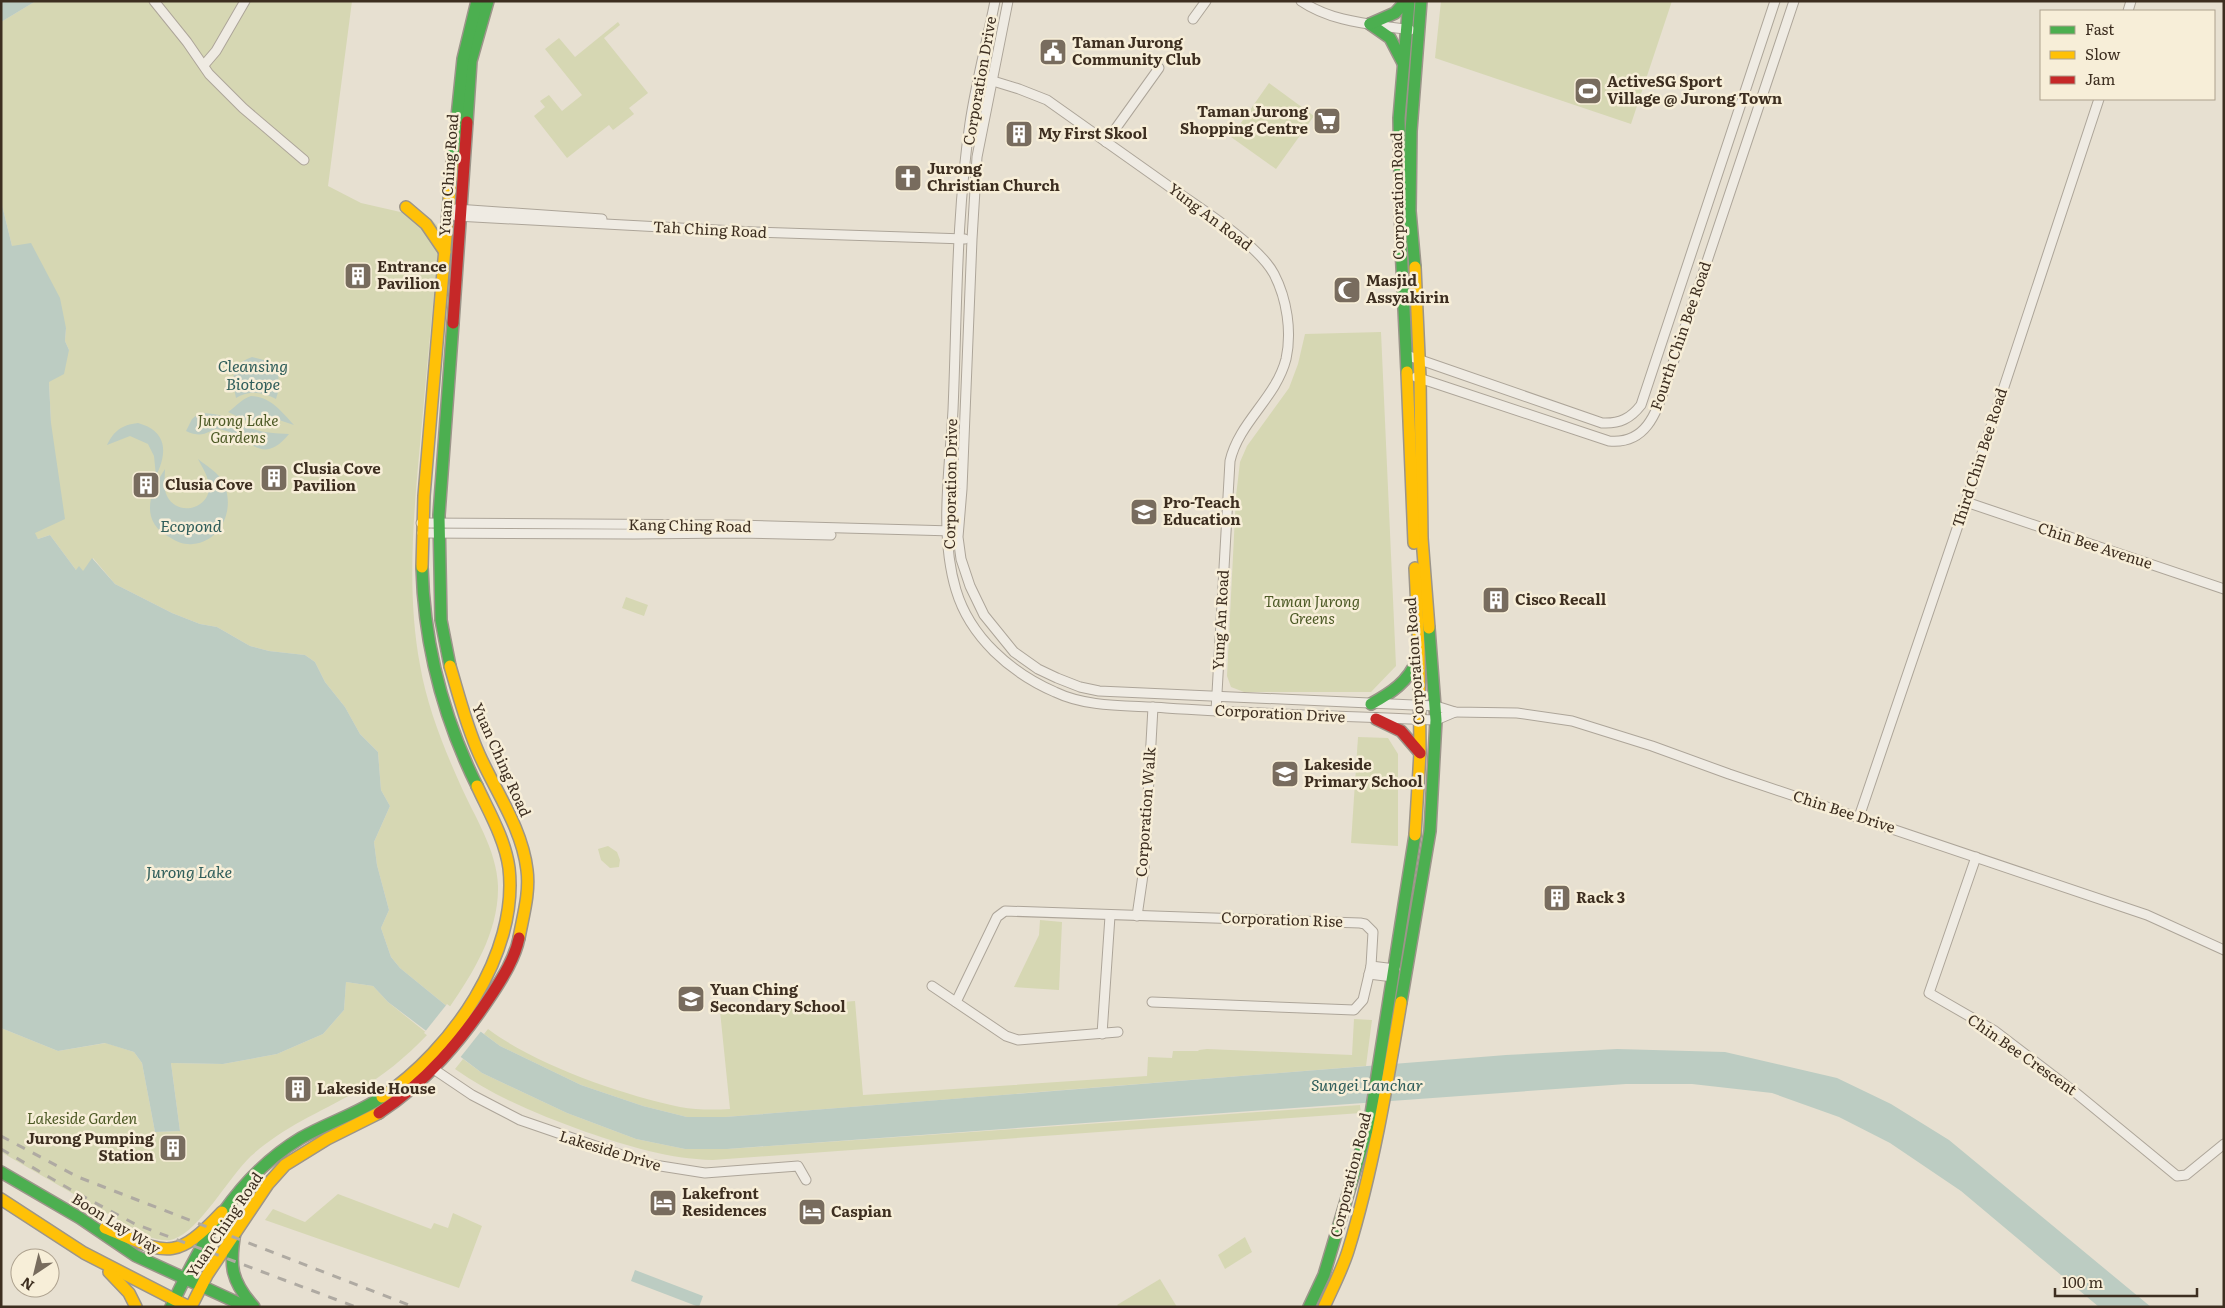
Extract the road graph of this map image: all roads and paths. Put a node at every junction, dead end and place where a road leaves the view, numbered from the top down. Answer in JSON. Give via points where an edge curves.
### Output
{"nodes":[{"id":1,"x":154,"y":1,"type":"edge"},
{"id":2,"x":245,"y":1,"type":"edge"},
{"id":3,"x":477,"y":1,"type":"edge"},
{"id":4,"x":488,"y":1,"type":"edge"},
{"id":5,"x":995,"y":1,"type":"edge"},
{"id":6,"x":1008,"y":1,"type":"edge"},
{"id":7,"x":1206,"y":1,"type":"edge"},
{"id":8,"x":1301,"y":1,"type":"edge"},
{"id":9,"x":1408,"y":1,"type":"edge"},
{"id":10,"x":1421,"y":1,"type":"edge"},
{"id":11,"x":1775,"y":1,"type":"edge"},
{"id":12,"x":1794,"y":1,"type":"edge"},
{"id":13,"x":1193,"y":19,"type":"dead end"},
{"id":14,"x":1370,"y":24,"type":"junction"},
{"id":15,"x":1406,"y":29,"type":"junction"},
{"id":16,"x":1418,"y":31,"type":"junction"},
{"id":17,"x":1403,"y":63,"type":"junction"},
{"id":18,"x":204,"y":65,"type":"junction"},
{"id":19,"x":1159,"y":68,"type":"dead end"},
{"id":20,"x":980,"y":78,"type":"junction"},
{"id":21,"x":993,"y":81,"type":"junction"},
{"id":22,"x":2099,"y":100,"type":"edge"},
{"id":23,"x":1106,"y":142,"type":"junction"},
{"id":24,"x":304,"y":160,"type":"dead end"},
{"id":25,"x":406,"y":207,"type":"dead end"},
{"id":26,"x":449,"y":212,"type":"junction"},
{"id":27,"x":462,"y":213,"type":"junction"},
{"id":28,"x":960,"y":236,"type":"junction"},
{"id":29,"x":972,"y":236,"type":"junction"},
{"id":30,"x":445,"y":252,"type":"junction"},
{"id":31,"x":1406,"y":355,"type":"junction"},
{"id":32,"x":1419,"y":360,"type":"junction"},
{"id":33,"x":1407,"y":374,"type":"junction"},
{"id":34,"x":1420,"y":378,"type":"junction"},
{"id":35,"x":1966,"y":502,"type":"junction"},
{"id":36,"x":421,"y":528,"type":"junction"},
{"id":37,"x":439,"y":528,"type":"junction"},
{"id":38,"x":948,"y":534,"type":"junction"},
{"id":39,"x":958,"y":534,"type":"junction"},
{"id":40,"x":2224,"y":589,"type":"edge"},
{"id":41,"x":442,"y":628,"type":"junction"},
{"id":42,"x":428,"y":631,"type":"junction"},
{"id":43,"x":1419,"y":650,"type":"junction"},
{"id":44,"x":1216,"y":697,"type":"junction"},
{"id":45,"x":1370,"y":704,"type":"junction"},
{"id":46,"x":1419,"y":705,"type":"junction"},
{"id":47,"x":1436,"y":706,"type":"junction"},
{"id":48,"x":1153,"y":707,"type":"junction"},
{"id":49,"x":1216,"y":711,"type":"junction"},
{"id":50,"x":1455,"y":712,"type":"junction"},
{"id":51,"x":1376,"y":719,"type":"junction"},
{"id":52,"x":1420,"y":719,"type":"junction"},
{"id":53,"x":1436,"y":720,"type":"junction"},
{"id":54,"x":1420,"y":753,"type":"junction"},
{"id":55,"x":1859,"y":817,"type":"junction"},
{"id":56,"x":1976,"y":857,"type":"junction"},
{"id":57,"x":1406,"y":896,"type":"junction"},
{"id":58,"x":1420,"y":899,"type":"junction"},
{"id":59,"x":1110,"y":916,"type":"junction"},
{"id":60,"x":1137,"y":916,"type":"junction"},
{"id":61,"x":2224,"y":950,"type":"edge"},
{"id":62,"x":1370,"y":970,"type":"junction"},
{"id":63,"x":1394,"y":973,"type":"junction"},
{"id":64,"x":932,"y":986,"type":"dead end"},
{"id":65,"x":956,"y":1002,"type":"junction"},
{"id":66,"x":1152,"y":1002,"type":"dead end"},
{"id":67,"x":1118,"y":1032,"type":"dead end"},
{"id":68,"x":1102,"y":1034,"type":"junction"},
{"id":69,"x":445,"y":1049,"type":"junction"},
{"id":70,"x":430,"y":1066,"type":"junction"},
{"id":71,"x":2224,"y":1144,"type":"edge"},
{"id":72,"x":1,"y":1172,"type":"edge"},
{"id":73,"x":806,"y":1180,"type":"dead end"},
{"id":74,"x":1,"y":1199,"type":"edge"},
{"id":75,"x":222,"y":1212,"type":"junction"},
{"id":76,"x":80,"y":1218,"type":"junction"},
{"id":77,"x":235,"y":1232,"type":"junction"},
{"id":78,"x":84,"y":1253,"type":"junction"},
{"id":79,"x":183,"y":1279,"type":"junction"},
{"id":80,"x":201,"y":1287,"type":"junction"},
{"id":81,"x":172,"y":1303,"type":"edge"},
{"id":82,"x":136,"y":1307,"type":"edge"},
{"id":83,"x":190,"y":1307,"type":"edge"},
{"id":84,"x":247,"y":1307,"type":"edge"},
{"id":85,"x":254,"y":1307,"type":"edge"},
{"id":86,"x":1309,"y":1307,"type":"edge"},
{"id":87,"x":1324,"y":1307,"type":"edge"}],
"edges":[{"from":1,"to":18,"type":"street"},
{"from":2,"to":18,"type":"street","via":[[216,51]]},
{"from":3,"to":26,"type":"main road","name":"Yuan Ching Road","via":[[458,78]]},
{"from":4,"to":27,"type":"main road","name":"Yuan Ching Road","via":[[472,61]]},
{"from":5,"to":20,"type":"street","name":"Corporation Drive"},
{"from":6,"to":21,"type":"street","name":"Corporation Drive"},
{"from":7,"to":13,"type":"street"},
{"from":8,"to":14,"type":"street","via":[[1325,14]]},
{"from":9,"to":14,"type":"main road","via":[[1395,13]]},
{"from":9,"to":15,"type":"main road","name":"Corporation Road"},
{"from":10,"to":16,"type":"main road","name":"Corporation Road"},
{"from":11,"to":32,"type":"street","name":"Fourth Chin Bee Road","via":[[1641,405],[1633,415],[1623,421],[1602,423]]},
{"from":12,"to":34,"type":"street","name":"Fourth Chin Bee Road","via":[[1669,376],[1647,426],[1631,439],[1609,441]]},
{"from":14,"to":15,"type":"street"},
{"from":14,"to":17,"type":"main road","via":[[1390,38]]},
{"from":15,"to":16,"type":"street"},
{"from":15,"to":17,"type":"main road","name":"Corporation Road"},
{"from":16,"to":32,"type":"main road","name":"Corporation Road","via":[[1411,130],[1410,211]]},
{"from":17,"to":31,"type":"main road","name":"Corporation Road","via":[[1399,118],[1400,246]]},
{"from":18,"to":24,"type":"street","via":[[208,74],[243,108]]},
{"from":19,"to":23,"type":"street"},
{"from":20,"to":21,"type":"street","name":"Yung An Road"},
{"from":20,"to":28,"type":"street","name":"Corporation Drive","via":[[970,122]]},
{"from":21,"to":23,"type":"street","name":"Yung An Road","via":[[1047,100]]},
{"from":21,"to":29,"type":"street","name":"Corporation Drive","via":[[977,157]]},
{"from":22,"to":35,"type":"street","name":"Third Chin Bee Road"},
{"from":23,"to":44,"type":"street","name":"Yung An Road","via":[[1254,250],[1274,274],[1288,319],[1289,342],[1278,381],[1236,441],[1230,461]]},
{"from":25,"to":30,"type":"main road","via":[[426,224]]},
{"from":26,"to":27,"type":"street","name":"Tah Ching Road"},
{"from":26,"to":30,"type":"main road","name":"Yuan Ching Road"},
{"from":27,"to":28,"type":"street","name":"Tah Ching Road","via":[[754,232]]},
{"from":27,"to":37,"type":"main road","name":"Yuan Ching Road"},
{"from":28,"to":29,"type":"street","name":"Tah Ching Road"},
{"from":28,"to":38,"type":"street","name":"Corporation Drive"},
{"from":29,"to":39,"type":"street","name":"Corporation Drive"},
{"from":30,"to":36,"type":"main road","name":"Yuan Ching Road"},
{"from":31,"to":32,"type":"street","name":"Fourth Chin Bee Road"},
{"from":31,"to":33,"type":"main road","name":"Corporation Road"},
{"from":32,"to":34,"type":"main road","name":"Corporation Road"},
{"from":33,"to":34,"type":"street","name":"Fourth Chin Bee Road"},
{"from":33,"to":43,"type":"main road","name":"Corporation Road"},
{"from":34,"to":47,"type":"main road","name":"Corporation Road","via":[[1422,538]]},
{"from":35,"to":40,"type":"street","name":"Chin Bee Avenue"},
{"from":35,"to":55,"type":"street","name":"Third Chin Bee Road"},
{"from":36,"to":37,"type":"street","name":"Kang Ching Road"},
{"from":36,"to":42,"type":"main road","name":"Yuan Ching Road"},
{"from":37,"to":38,"type":"street","name":"Kang Ching Road"},
{"from":37,"to":41,"type":"main road","name":"Yuan Ching Road"},
{"from":38,"to":39,"type":"street","name":"Kang Ching Road"},
{"from":38,"to":48,"type":"street","name":"Corporation Drive","via":[[949,561],[956,592],[972,625],[988,646],[1008,663],[1056,693],[1078,700]]},
{"from":39,"to":44,"type":"street","name":"Corporation Drive","via":[[961,559],[984,615],[1014,652],[1038,669],[1099,691]]},
{"from":41,"to":42,"type":"main road"},
{"from":41,"to":69,"type":"main road","name":"Yuan Ching Road","via":[[466,722],[519,836],[528,889],[517,949],[503,977],[473,1023]]},
{"from":42,"to":69,"type":"main road","name":"Yuan Ching Road","via":[[450,725],[499,832],[511,871],[508,914],[501,941]]},
{"from":43,"to":45,"type":"main road","via":[[1412,671],[1403,684]]},
{"from":43,"to":46,"type":"main road","name":"Corporation Road"},
{"from":44,"to":45,"type":"street","name":"Corporation Drive"},
{"from":44,"to":49,"type":"street","name":"Yung An Road"},
{"from":45,"to":46,"type":"street","name":"Corporation Drive"},
{"from":46,"to":47,"type":"street","name":"Corporation Drive"},
{"from":46,"to":52,"type":"main road","name":"Corporation Road"},
{"from":47,"to":50,"type":"street","name":"Chin Bee Drive"},
{"from":47,"to":53,"type":"main road","name":"Corporation Road"},
{"from":48,"to":49,"type":"street","name":"Corporation Drive"},
{"from":48,"to":60,"type":"street","name":"Corporation Walk","via":[[1144,868]]},
{"from":49,"to":51,"type":"street","name":"Corporation Drive"},
{"from":50,"to":53,"type":"street","name":"Chin Bee Drive"},
{"from":50,"to":55,"type":"street","name":"Chin Bee Drive","via":[[1516,713],[1572,721]]},
{"from":51,"to":52,"type":"street","name":"Corporation Drive"},
{"from":51,"to":54,"type":"main road","via":[[1400,728]]},
{"from":52,"to":53,"type":"street","name":"Corporation Drive"},
{"from":52,"to":54,"type":"main road","name":"Corporation Road"},
{"from":53,"to":58,"type":"main road","name":"Corporation Road","via":[[1430,831]]},
{"from":54,"to":57,"type":"main road","name":"Corporation Road","via":[[1416,829]]},
{"from":55,"to":56,"type":"street","name":"Chin Bee Drive"},
{"from":56,"to":61,"type":"street","name":"Chin Bee Drive","via":[[2147,915]]},
{"from":56,"to":71,"type":"street","name":"Chin Bee Crescent","via":[[1929,993],[1995,1031],[2177,1176],[2186,1175]]},
{"from":57,"to":58,"type":"main road"},
{"from":57,"to":63,"type":"main road","name":"Corporation Road"},
{"from":58,"to":87,"type":"main road","name":"Corporation Road","via":[[1383,1110],[1361,1205],[1349,1247]]},
{"from":59,"to":60,"type":"street"},
{"from":59,"to":65,"type":"street","via":[[1000,913]]},
{"from":59,"to":68,"type":"street"},
{"from":60,"to":62,"type":"street","name":"Corporation Rise","via":[[1365,924],[1374,937]]},
{"from":62,"to":63,"type":"street"},
{"from":62,"to":66,"type":"street","name":"Corporation Rise","via":[[1363,1000],[1354,1010]]},
{"from":63,"to":86,"type":"main road","name":"Corporation Road","via":[[1371,1110],[1346,1207],[1324,1275]]},
{"from":64,"to":65,"type":"street"},
{"from":65,"to":68,"type":"street","via":[[1006,1036],[1018,1040]]},
{"from":67,"to":68,"type":"street"},
{"from":69,"to":70,"type":"main road","name":"Yuan Ching Road"},
{"from":70,"to":73,"type":"street","name":"Lakeside Drive","via":[[472,1095],[520,1120],[648,1164],[705,1173],[798,1166]]},
{"from":70,"to":75,"type":"main road","name":"Yuan Ching Road","via":[[379,1100],[315,1130],[277,1155],[252,1176]]},
{"from":70,"to":77,"type":"main road","name":"Yuan Ching Road","via":[[404,1098],[286,1165],[268,1184]]},
{"from":72,"to":76,"type":"main road","name":"Boon Lay Way"},
{"from":74,"to":78,"type":"main road"},
{"from":75,"to":76,"type":"main road","via":[[193,1241],[172,1250],[145,1246]]},
{"from":75,"to":79,"type":"main road","name":"Yuan Ching Road"},
{"from":76,"to":79,"type":"main road","name":"Boon Lay Way","via":[[136,1256]]},
{"from":77,"to":80,"type":"main road","name":"Yuan Ching Road"},
{"from":77,"to":85,"type":"main road","via":[[231,1253],[232,1277]]},
{"from":78,"to":81,"type":"main road"},
{"from":78,"to":82,"type":"main road","via":[[117,1280]]},
{"from":79,"to":80,"type":"main road","name":"Boon Lay Way"},
{"from":79,"to":81,"type":"main road","name":"Yuan Ching Road"},
{"from":80,"to":83,"type":"main road","name":"Yuan Ching Road"},
{"from":80,"to":84,"type":"main road","name":"Boon Lay Way"},
{"from":81,"to":83,"type":"main road"}]}
